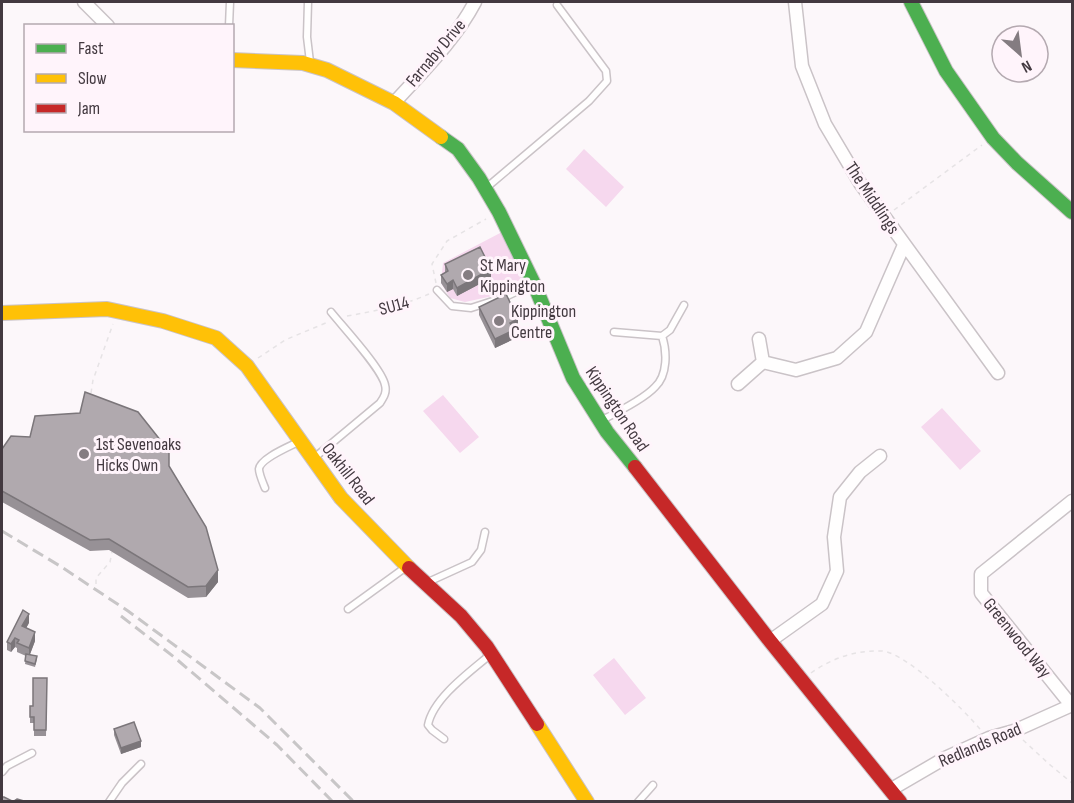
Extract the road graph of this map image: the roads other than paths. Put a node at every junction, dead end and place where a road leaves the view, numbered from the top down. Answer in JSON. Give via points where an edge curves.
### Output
{"nodes":[{"id":1,"x":84,"y":2,"type":"edge"},
{"id":2,"x":230,"y":2,"type":"edge"},
{"id":3,"x":308,"y":2,"type":"edge"},
{"id":4,"x":476,"y":2,"type":"edge"},
{"id":5,"x":795,"y":2,"type":"edge"},
{"id":6,"x":910,"y":2,"type":"edge"},
{"id":7,"x":557,"y":5,"type":"dead end"},
{"id":8,"x":106,"y":24,"type":"edge"},
{"id":9,"x":229,"y":24,"type":"edge"},
{"id":10,"x":234,"y":60,"type":"edge"},
{"id":11,"x":310,"y":65,"type":"junction"},
{"id":12,"x":394,"y":103,"type":"junction"},
{"id":13,"x":485,"y":189,"type":"junction"},
{"id":14,"x":1072,"y":212,"type":"edge"},
{"id":15,"x":904,"y":245,"type":"junction"},
{"id":16,"x":534,"y":284,"type":"junction"},
{"id":17,"x":437,"y":290,"type":"road end"},
{"id":18,"x":684,"y":305,"type":"dead end"},
{"id":19,"x":331,"y":312,"type":"dead end"},
{"id":20,"x":2,"y":313,"type":"edge"},
{"id":21,"x":614,"y":332,"type":"dead end"},
{"id":22,"x":662,"y":336,"type":"junction"},
{"id":23,"x":759,"y":339,"type":"dead end"},
{"id":24,"x":763,"y":362,"type":"junction"},
{"id":25,"x":998,"y":373,"type":"dead end"},
{"id":26,"x":738,"y":384,"type":"dead end"},
{"id":27,"x":600,"y":421,"type":"junction"},
{"id":28,"x":300,"y":441,"type":"junction"},
{"id":29,"x":880,"y":456,"type":"dead end"},
{"id":30,"x":313,"y":459,"type":"junction"},
{"id":31,"x":265,"y":488,"type":"dead end"},
{"id":32,"x":1072,"y":501,"type":"edge"},
{"id":33,"x":485,"y":532,"type":"dead end"},
{"id":34,"x":406,"y":566,"type":"junction"},
{"id":35,"x":425,"y":583,"type":"junction"},
{"id":36,"x":348,"y":609,"type":"dead end"},
{"id":37,"x":770,"y":641,"type":"junction"},
{"id":38,"x":491,"y":653,"type":"junction"},
{"id":39,"x":1072,"y":705,"type":"edge"},
{"id":40,"x":444,"y":739,"type":"dead end"},
{"id":41,"x":32,"y":753,"type":"dead end"},
{"id":42,"x":141,"y":764,"type":"dead end"},
{"id":43,"x":2,"y":772,"type":"edge"},
{"id":44,"x":653,"y":785,"type":"dead end"},
{"id":45,"x":890,"y":790,"type":"junction"},
{"id":46,"x":109,"y":801,"type":"edge"},
{"id":47,"x":587,"y":801,"type":"edge"},
{"id":48,"x":638,"y":801,"type":"edge"},
{"id":49,"x":900,"y":801,"type":"edge"}],
"edges":[{"from":1,"to":8,"type":"street"},
{"from":2,"to":9,"type":"lane"},
{"from":3,"to":11,"type":"lane"},
{"from":4,"to":12,"type":"street","name":"Farnaby Drive","via":[[438,54]]},
{"from":5,"to":15,"type":"street","name":"The Middlings","via":[[801,66],[825,124]]},
{"from":6,"to":14,"type":"street","via":[[946,71],[993,138]]},
{"from":7,"to":13,"type":"lane","via":[[606,71],[608,81]]},
{"from":10,"to":11,"type":"street","name":"Kippington Road"},
{"from":11,"to":12,"type":"street","name":"Kippington Road"},
{"from":12,"to":13,"type":"street","name":"Kippington Road","via":[[458,149]]},
{"from":13,"to":16,"type":"street","name":"Kippington Road"},
{"from":15,"to":24,"type":"street","via":[[866,332],[837,358],[796,370]]},
{"from":15,"to":25,"type":"street","name":"The Middlings"},
{"from":16,"to":17,"type":"lane","via":[[471,308],[452,306]]},
{"from":16,"to":27,"type":"street","name":"Kippington Road","via":[[573,378]]},
{"from":18,"to":22,"type":"lane","via":[[670,330]]},
{"from":19,"to":30,"type":"lane","via":[[382,376],[386,389],[380,403]]},
{"from":20,"to":28,"type":"street","name":"Oakhill Road","via":[[107,309],[216,338],[247,366]]},
{"from":21,"to":22,"type":"lane"},
{"from":22,"to":27,"type":"lane","via":[[666,359],[656,387]]},
{"from":23,"to":24,"type":"street"},
{"from":24,"to":26,"type":"street"},
{"from":27,"to":37,"type":"street","name":"Kippington Road"},
{"from":28,"to":30,"type":"street","name":"Oakhill Road"},
{"from":28,"to":31,"type":"lane","via":[[261,464]]},
{"from":29,"to":37,"type":"street","via":[[860,472],[840,497],[834,537],[837,571],[822,604]]},
{"from":30,"to":34,"type":"street","name":"Oakhill Road","via":[[341,498]]},
{"from":32,"to":39,"type":"street","name":"Greenwood Way","via":[[981,574],[981,593]]},
{"from":33,"to":35,"type":"lane","via":[[481,550],[472,562]]},
{"from":34,"to":35,"type":"street","name":"Oakhill Road"},
{"from":34,"to":36,"type":"lane"},
{"from":35,"to":38,"type":"street","name":"Oakhill Road","via":[[461,616]]},
{"from":37,"to":45,"type":"street","name":"Kippington Road"},
{"from":38,"to":40,"type":"lane","via":[[453,687],[430,715],[428,725]]},
{"from":38,"to":47,"type":"street","name":"Oakhill Road"},
{"from":39,"to":45,"type":"street","name":"Redlands Road","via":[[945,758]]},
{"from":41,"to":43,"type":"lane"},
{"from":42,"to":46,"type":"lane"},
{"from":44,"to":48,"type":"lane"},
{"from":45,"to":49,"type":"street","name":"Kippington Road"}]}
